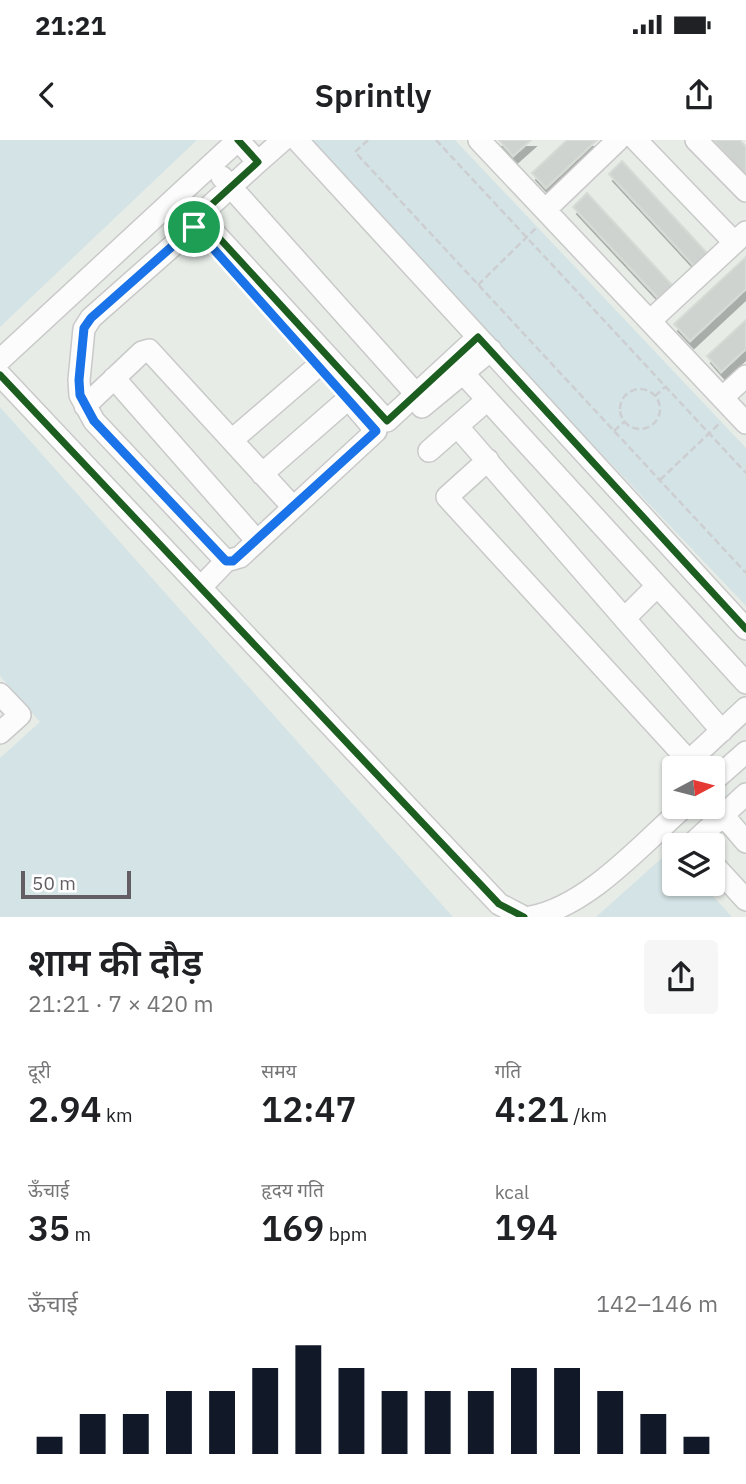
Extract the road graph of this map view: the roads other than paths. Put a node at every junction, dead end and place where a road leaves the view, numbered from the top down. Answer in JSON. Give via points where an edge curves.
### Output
{"nodes":[{"id":1,"x":238,"y":140,"type":"edge"},
{"id":2,"x":283,"y":140,"type":"edge"},
{"id":3,"x":298,"y":140,"type":"edge"},
{"id":4,"x":479,"y":140,"type":"edge"},
{"id":5,"x":618,"y":140,"type":"edge"},
{"id":6,"x":636,"y":140,"type":"edge"},
{"id":7,"x":696,"y":140,"type":"edge"},
{"id":8,"x":258,"y":162,"type":"junction"},
{"id":9,"x":211,"y":165,"type":"junction"},
{"id":10,"x":230,"y":187,"type":"junction"},
{"id":11,"x":746,"y":191,"type":"edge"},
{"id":12,"x":172,"y":201,"type":"junction"},
{"id":13,"x":547,"y":212,"type":"junction"},
{"id":14,"x":194,"y":227,"type":"junction"},
{"id":15,"x":740,"y":237,"type":"edge"},
{"id":16,"x":650,"y":321,"type":"junction"},
{"id":17,"x":484,"y":344,"type":"junction"},
{"id":18,"x":0,"y":360,"type":"edge"},
{"id":19,"x":319,"y":365,"type":"junction"},
{"id":20,"x":458,"y":367,"type":"junction"},
{"id":21,"x":0,"y":375,"type":"edge"},
{"id":22,"x":746,"y":376,"type":"edge"},
{"id":23,"x":114,"y":378,"type":"junction"},
{"id":24,"x":416,"y":394,"type":"junction"},
{"id":25,"x":348,"y":399,"type":"junction"},
{"id":26,"x":487,"y":400,"type":"junction"},
{"id":27,"x":85,"y":406,"type":"junction"},
{"id":28,"x":734,"y":410,"type":"edge"},
{"id":29,"x":457,"y":426,"type":"junction"},
{"id":30,"x":395,"y":429,"type":"dead end"},
{"id":31,"x":232,"y":440,"type":"junction"},
{"id":32,"x":429,"y":451,"type":"dead end"},
{"id":33,"x":488,"y":460,"type":"junction"},
{"id":34,"x":262,"y":474,"type":"junction"},
{"id":35,"x":293,"y":508,"type":"junction"},
{"id":36,"x":257,"y":541,"type":"junction"},
{"id":37,"x":226,"y":561,"type":"junction"},
{"id":38,"x":657,"y":586,"type":"junction"},
{"id":39,"x":201,"y":587,"type":"junction"},
{"id":40,"x":626,"y":617,"type":"junction"},
{"id":41,"x":746,"y":629,"type":"edge"},
{"id":42,"x":746,"y":683,"type":"edge"},
{"id":43,"x":0,"y":694,"type":"edge"},
{"id":44,"x":737,"y":722,"type":"edge"},
{"id":45,"x":0,"y":733,"type":"edge"},
{"id":46,"x":746,"y":753,"type":"edge"},
{"id":47,"x":725,"y":771,"type":"edge"},
{"id":48,"x":746,"y":794,"type":"edge"},
{"id":49,"x":725,"y":813,"type":"edge"},
{"id":50,"x":725,"y":817,"type":"edge"},
{"id":51,"x":671,"y":819,"type":"edge"},
{"id":52,"x":719,"y":819,"type":"edge"},
{"id":53,"x":704,"y":833,"type":"edge"},
{"id":54,"x":746,"y":842,"type":"edge"},
{"id":55,"x":725,"y":877,"type":"edge"},
{"id":56,"x":746,"y":900,"type":"edge"},
{"id":57,"x":524,"y":917,"type":"edge"},
{"id":58,"x":530,"y":917,"type":"edge"}],
"edges":[{"from":1,"to":8,"type":"street"},
{"from":1,"to":9,"type":"street"},
{"from":2,"to":8,"type":"street"},
{"from":3,"to":17,"type":"street"},
{"from":4,"to":13,"type":"street"},
{"from":5,"to":13,"type":"street"},
{"from":6,"to":15,"type":"street"},
{"from":7,"to":11,"type":"street"},
{"from":8,"to":10,"type":"street"},
{"from":9,"to":10,"type":"street"},
{"from":9,"to":12,"type":"street"},
{"from":10,"to":24,"type":"street"},
{"from":10,"to":24,"type":"street","via":[[200,216],[387,421]]},
{"from":12,"to":14,"type":"street"},
{"from":12,"to":18,"type":"street"},
{"from":13,"to":16,"type":"street"},
{"from":14,"to":19,"type":"street"},
{"from":14,"to":27,"type":"street","via":[[84,328],[79,380]]},
{"from":15,"to":16,"type":"street"},
{"from":16,"to":28,"type":"street"},
{"from":17,"to":20,"type":"street"},
{"from":17,"to":41,"type":"street"},
{"from":19,"to":25,"type":"street"},
{"from":19,"to":31,"type":"street"},
{"from":20,"to":24,"type":"street"},
{"from":20,"to":26,"type":"street"},
{"from":20,"to":30,"type":"street"},
{"from":21,"to":39,"type":"street"},
{"from":22,"to":28,"type":"street"},
{"from":23,"to":27,"type":"street"},
{"from":23,"to":31,"type":"street","via":[[149,350]]},
{"from":23,"to":36,"type":"street"},
{"from":25,"to":34,"type":"street"},
{"from":25,"to":35,"type":"street","via":[[376,431]]},
{"from":26,"to":29,"type":"street"},
{"from":26,"to":38,"type":"street"},
{"from":27,"to":37,"type":"street"},
{"from":29,"to":32,"type":"street"},
{"from":29,"to":33,"type":"street"},
{"from":31,"to":34,"type":"street"},
{"from":33,"to":40,"type":"street"},
{"from":33,"to":44,"type":"street","via":[[447,497],[689,761]]},
{"from":34,"to":35,"type":"street"},
{"from":35,"to":36,"type":"street"},
{"from":36,"to":37,"type":"street","via":[[240,557]]},
{"from":37,"to":39,"type":"street"},
{"from":38,"to":40,"type":"street"},
{"from":38,"to":42,"type":"street"},
{"from":39,"to":57,"type":"street","via":[[499,904]]},
{"from":40,"to":44,"type":"street"},
{"from":43,"to":45,"type":"street","via":[[20,715]]},
{"from":46,"to":47,"type":"street"},
{"from":48,"to":49,"type":"street"},
{"from":50,"to":54,"type":"street"},
{"from":51,"to":58,"type":"street","via":[[583,897],[552,913]]},
{"from":52,"to":53,"type":"street"},
{"from":55,"to":56,"type":"street"}]}
